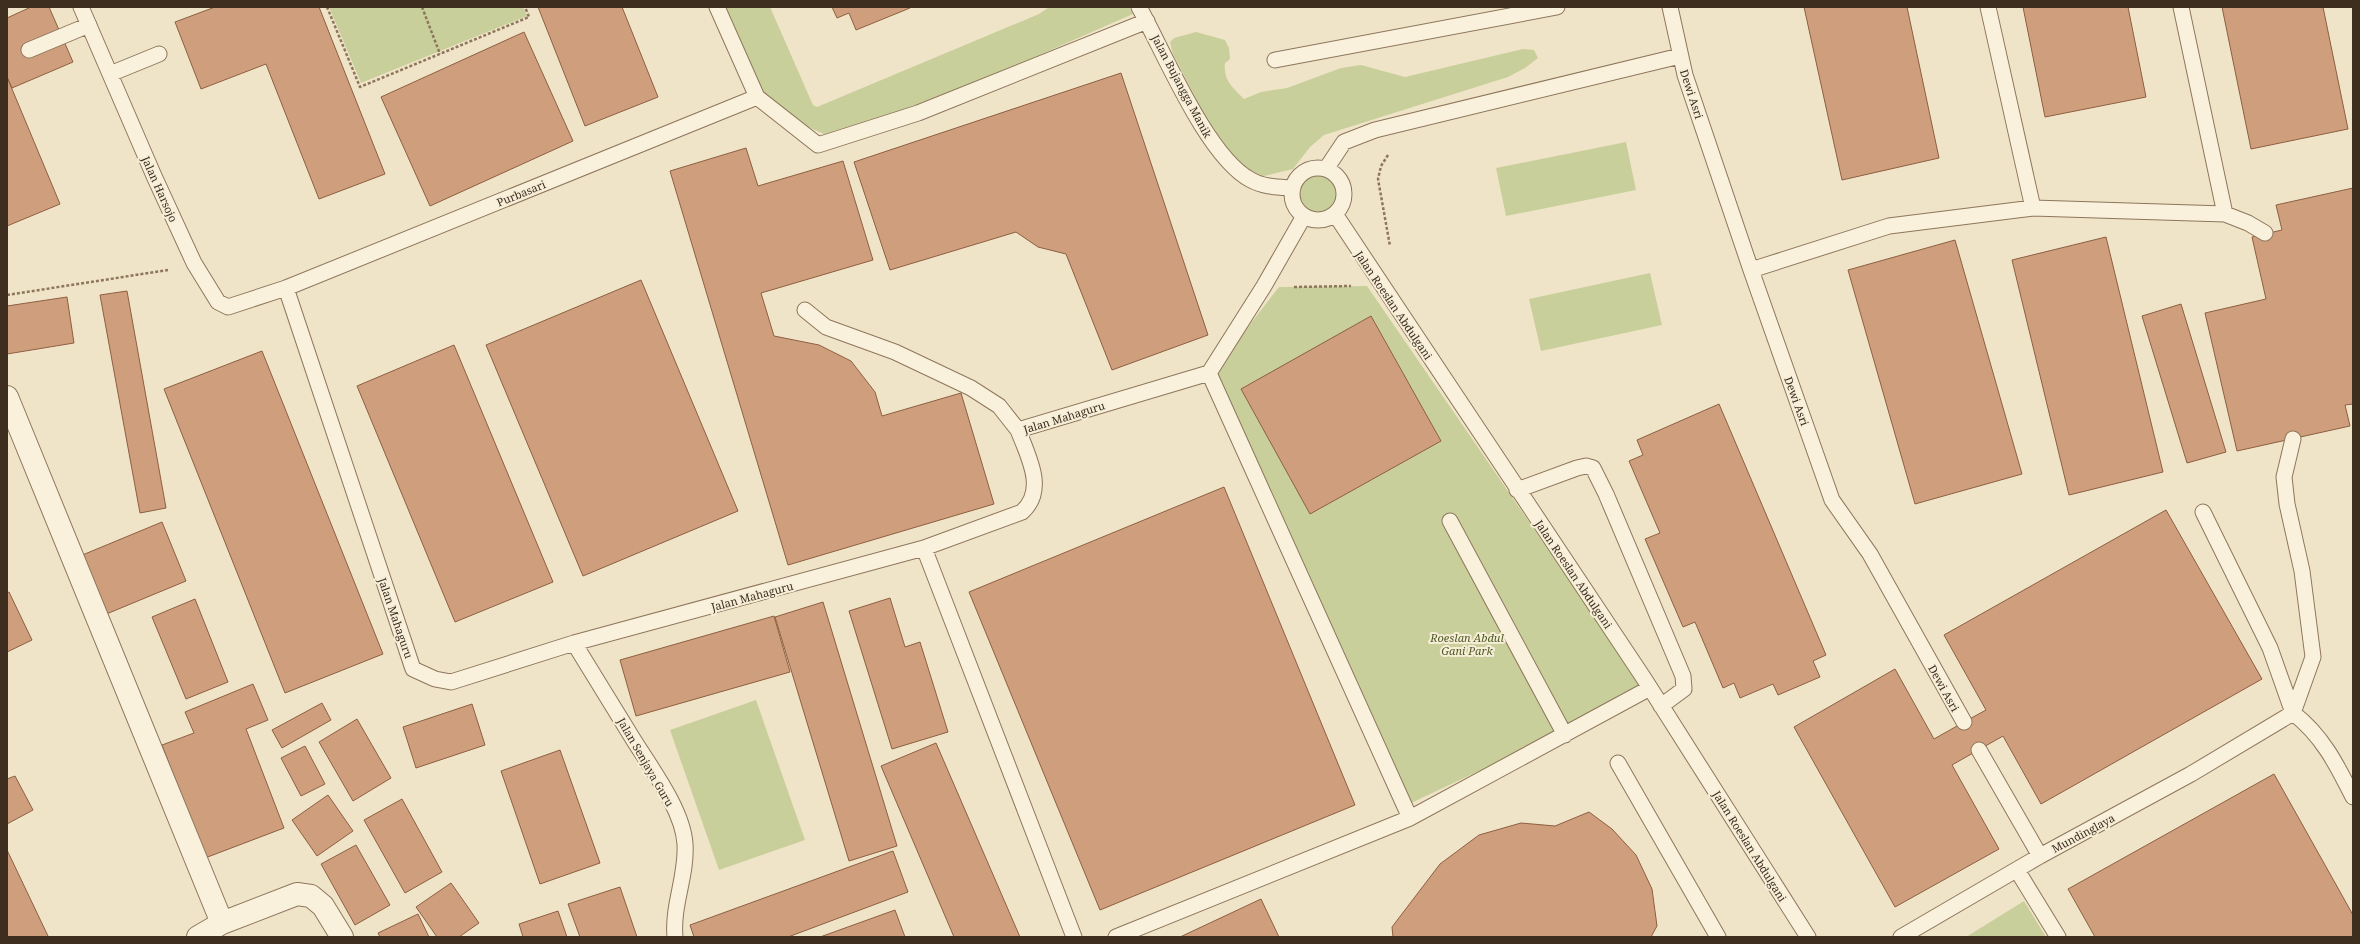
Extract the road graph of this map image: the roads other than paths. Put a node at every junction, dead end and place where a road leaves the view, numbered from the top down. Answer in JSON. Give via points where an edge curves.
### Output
{"nodes":[{"id":1,"x":81,"y":7,"type":"edge"},
{"id":2,"x":717,"y":7,"type":"edge"},
{"id":3,"x":1139,"y":7,"type":"edge"},
{"id":4,"x":1557,"y":7,"type":"edge"},
{"id":5,"x":1670,"y":7,"type":"edge"},
{"id":6,"x":1988,"y":7,"type":"edge"},
{"id":7,"x":2181,"y":7,"type":"edge"},
{"id":8,"x":1508,"y":12,"type":"edge"},
{"id":9,"x":1147,"y":21,"type":"junction"},
{"id":10,"x":89,"y":25,"type":"junction"},
{"id":11,"x":29,"y":50,"type":"dead end"},
{"id":12,"x":159,"y":54,"type":"dead end"},
{"id":13,"x":1680,"y":56,"type":"junction"},
{"id":14,"x":1275,"y":60,"type":"dead end"},
{"id":15,"x":110,"y":74,"type":"junction"},
{"id":16,"x":757,"y":97,"type":"junction"},
{"id":17,"x":1326,"y":169,"type":"junction"},
{"id":18,"x":1292,"y":188,"type":"junction"},
{"id":19,"x":2033,"y":208,"type":"junction"},
{"id":20,"x":1335,"y":214,"type":"junction"},
{"id":21,"x":2225,"y":214,"type":"junction"},
{"id":22,"x":1304,"y":216,"type":"junction"},
{"id":23,"x":2265,"y":233,"type":"dead end"},
{"id":24,"x":1751,"y":270,"type":"junction"},
{"id":25,"x":286,"y":288,"type":"junction"},
{"id":26,"x":805,"y":310,"type":"dead end"},
{"id":27,"x":1209,"y":373,"type":"junction"},
{"id":28,"x":7,"y":397,"type":"edge"},
{"id":29,"x":1018,"y":430,"type":"junction"},
{"id":30,"x":2294,"y":439,"type":"dead end"},
{"id":31,"x":1517,"y":490,"type":"junction"},
{"id":32,"x":2203,"y":512,"type":"dead end"},
{"id":33,"x":1450,"y":521,"type":"dead end"},
{"id":34,"x":924,"y":548,"type":"junction"},
{"id":35,"x":574,"y":643,"type":"junction"},
{"id":36,"x":1650,"y":688,"type":"junction"},
{"id":37,"x":1661,"y":706,"type":"junction"},
{"id":38,"x":2293,"y":713,"type":"junction"},
{"id":39,"x":1964,"y":722,"type":"dead end"},
{"id":40,"x":1565,"y":735,"type":"junction"},
{"id":41,"x":1979,"y":750,"type":"dead end"},
{"id":42,"x":1618,"y":763,"type":"dead end"},
{"id":43,"x":2353,"y":797,"type":"edge"},
{"id":44,"x":1410,"y":818,"type":"junction"},
{"id":45,"x":2040,"y":856,"type":"junction"},
{"id":46,"x":2017,"y":870,"type":"junction"},
{"id":47,"x":222,"y":923,"type":"junction"},
{"id":48,"x":198,"y":937,"type":"edge"},
{"id":49,"x":342,"y":937,"type":"edge"},
{"id":50,"x":675,"y":937,"type":"edge"},
{"id":51,"x":1074,"y":937,"type":"edge"},
{"id":52,"x":1116,"y":937,"type":"edge"},
{"id":53,"x":1718,"y":937,"type":"edge"},
{"id":54,"x":1808,"y":937,"type":"edge"},
{"id":55,"x":1901,"y":937,"type":"edge"},
{"id":56,"x":2058,"y":937,"type":"edge"}],
"edges":[{"from":1,"to":10,"type":"lane","name":"Jalan Harsojo"},
{"from":2,"to":16,"type":"lane"},
{"from":3,"to":9,"type":"lane","name":"Jalan Bujangga Manik"},
{"from":4,"to":8,"type":"lane"},
{"from":5,"to":13,"type":"lane","name":"Dewi Asri"},
{"from":6,"to":19,"type":"lane"},
{"from":7,"to":21,"type":"lane"},
{"from":8,"to":14,"type":"lane"},
{"from":9,"to":16,"type":"lane","via":[[918,113],[818,145]]},
{"from":9,"to":18,"type":"lane","name":"Jalan Bujangga Manik","via":[[1210,140],[1241,174],[1250,180],[1260,184]]},
{"from":10,"to":11,"type":"lane"},
{"from":10,"to":15,"type":"lane","name":"Jalan Harsojo"},
{"from":12,"to":15,"type":"lane"},
{"from":13,"to":17,"type":"lane","via":[[1375,130],[1344,142]]},
{"from":13,"to":24,"type":"lane","name":"Dewi Asri"},
{"from":15,"to":25,"type":"lane","name":"Jalan Harsojo","via":[[194,263],[218,302],[228,308]]},
{"from":16,"to":25,"type":"lane","name":"Purbasari"},
{"from":17,"to":18,"type":"lane","via":[[1306,171],[1297,178]]},
{"from":17,"to":20,"type":"lane","via":[[1342,184],[1344,195]]},
{"from":18,"to":22,"type":"lane","via":[[1292,199]]},
{"from":19,"to":21,"type":"lane"},
{"from":19,"to":24,"type":"lane","via":[[1889,226]]},
{"from":20,"to":22,"type":"lane","via":[[1315,220]]},
{"from":20,"to":31,"type":"lane","name":"Jalan Roeslan Abdulgani"},
{"from":21,"to":23,"type":"lane"},
{"from":22,"to":27,"type":"lane","via":[[1264,286]]},
{"from":24,"to":39,"type":"lane","name":"Dewi Asri","via":[[1832,500],[1870,554]]},
{"from":25,"to":35,"type":"lane","name":"Jalan Mahaguru","via":[[413,669],[435,679],[451,682]]},
{"from":26,"to":29,"type":"lane","via":[[826,327],[895,352],[971,388],[998,406]]},
{"from":27,"to":29,"type":"lane","name":"Jalan Mahaguru"},
{"from":27,"to":44,"type":"lane"},
{"from":28,"to":47,"type":"street"},
{"from":29,"to":34,"type":"lane","name":"Jalan Mahaguru","via":[[1034,469],[1034,497],[1030,506],[1022,512]]},
{"from":30,"to":38,"type":"lane","via":[[2284,477],[2287,504],[2302,571],[2312,657]]},
{"from":31,"to":36,"type":"lane","name":"Jalan Roeslan Abdulgani"},
{"from":31,"to":37,"type":"lane","via":[[1577,468],[1593,468],[1683,676],[1684,689]]},
{"from":32,"to":38,"type":"lane","via":[[2270,648]]},
{"from":33,"to":40,"type":"lane"},
{"from":34,"to":35,"type":"lane","name":"Jalan Mahaguru"},
{"from":34,"to":51,"type":"lane"},
{"from":35,"to":50,"type":"lane","name":"Jalan Senjaya Guru","via":[[663,788],[682,828],[685,868],[674,923]]},
{"from":36,"to":37,"type":"lane","name":"Jalan Roeslan Abdulgani"},
{"from":36,"to":40,"type":"lane"},
{"from":37,"to":54,"type":"lane","name":"Jalan Roeslan Abdulgani"},
{"from":38,"to":43,"type":"lane","via":[[2308,724],[2324,743]]},
{"from":38,"to":45,"type":"lane","name":"Mundinglaya","via":[[2191,774]]},
{"from":40,"to":44,"type":"lane"},
{"from":41,"to":45,"type":"lane"},
{"from":42,"to":53,"type":"lane"},
{"from":44,"to":52,"type":"lane"},
{"from":45,"to":46,"type":"lane","name":"Mundinglaya"},
{"from":46,"to":55,"type":"lane","name":"Mundinglaya"},
{"from":46,"to":56,"type":"lane"},
{"from":47,"to":48,"type":"street"},
{"from":47,"to":49,"type":"street","via":[[302,894],[311,896],[323,906]]}]}
